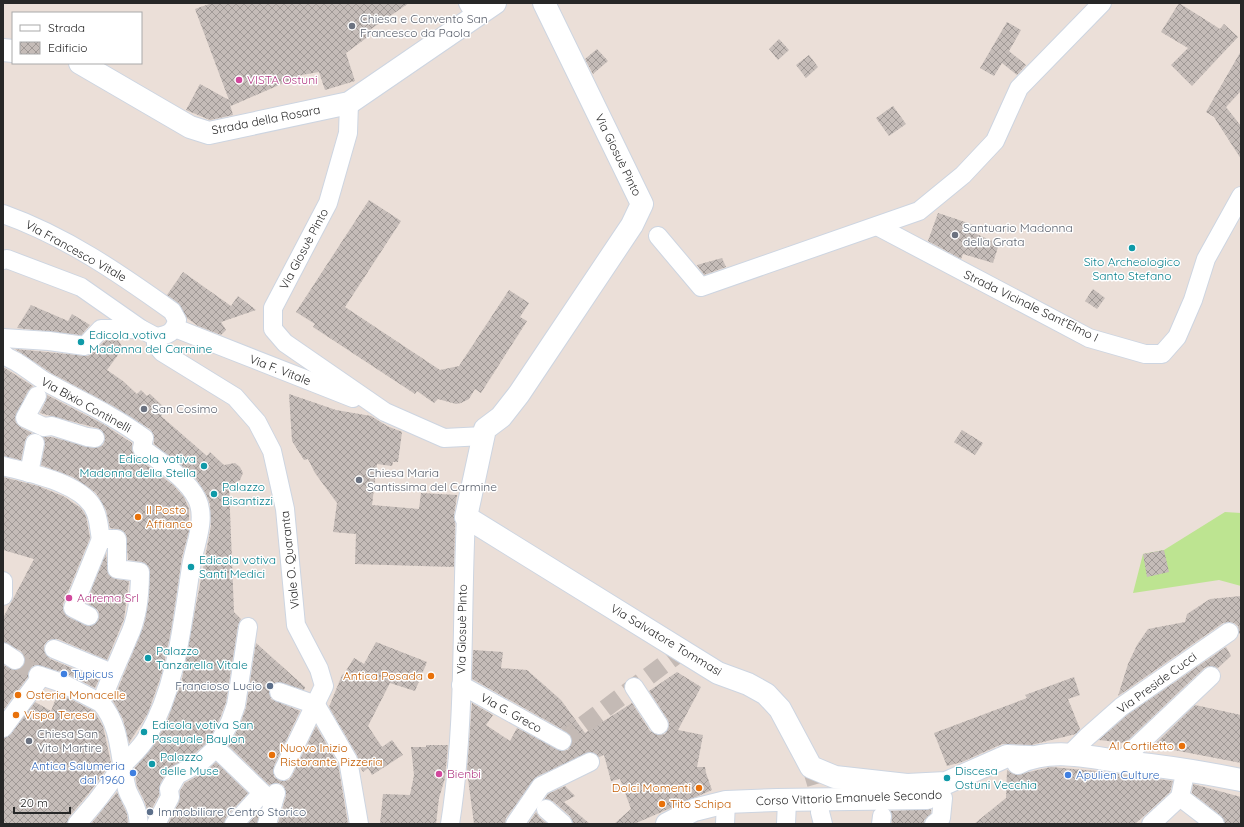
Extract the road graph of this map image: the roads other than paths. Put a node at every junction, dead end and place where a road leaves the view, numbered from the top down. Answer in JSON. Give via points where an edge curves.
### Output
{"nodes":[{"id":1,"x":495,"y":3,"type":"edge"},
{"id":2,"x":544,"y":3,"type":"edge"},
{"id":3,"x":1102,"y":3,"type":"edge"},
{"id":4,"x":472,"y":10,"type":"edge"},
{"id":5,"x":82,"y":64,"type":"edge"},
{"id":6,"x":349,"y":103,"type":"junction"},
{"id":7,"x":1241,"y":196,"type":"edge"},
{"id":8,"x":3,"y":214,"type":"edge"},
{"id":9,"x":877,"y":226,"type":"junction"},
{"id":10,"x":658,"y":236,"type":"dead end"},
{"id":11,"x":3,"y":260,"type":"edge"},
{"id":12,"x":175,"y":328,"type":"junction"},
{"id":13,"x":148,"y":333,"type":"junction"},
{"id":14,"x":3,"y":338,"type":"edge"},
{"id":15,"x":4,"y":355,"type":"edge"},
{"id":16,"x":37,"y":396,"type":"dead end"},
{"id":17,"x":385,"y":412,"type":"junction"},
{"id":18,"x":484,"y":436,"type":"junction"},
{"id":19,"x":95,"y":438,"type":"dead end"},
{"id":20,"x":35,"y":443,"type":"dead end"},
{"id":21,"x":3,"y":466,"type":"edge"},
{"id":22,"x":30,"y":473,"type":"junction"},
{"id":23,"x":466,"y":516,"type":"junction"},
{"id":24,"x":101,"y":539,"type":"junction"},
{"id":25,"x":3,"y":581,"type":"edge"},
{"id":26,"x":3,"y":596,"type":"edge"},
{"id":27,"x":89,"y":616,"type":"dead end"},
{"id":28,"x":248,"y":627,"type":"dead end"},
{"id":29,"x":1229,"y":632,"type":"dead end"},
{"id":30,"x":54,"y":649,"type":"dead end"},
{"id":31,"x":112,"y":673,"type":"junction"},
{"id":32,"x":1211,"y":676,"type":"dead end"},
{"id":33,"x":461,"y":686,"type":"junction"},
{"id":34,"x":634,"y":687,"type":"dead end"},
{"id":35,"x":279,"y":692,"type":"dead end"},
{"id":36,"x":101,"y":703,"type":"junction"},
{"id":37,"x":316,"y":705,"type":"junction"},
{"id":38,"x":659,"y":725,"type":"dead end"},
{"id":39,"x":3,"y":728,"type":"edge"},
{"id":40,"x":562,"y":741,"type":"dead end"},
{"id":41,"x":216,"y":748,"type":"junction"},
{"id":42,"x":1070,"y":754,"type":"junction"},
{"id":43,"x":1030,"y":757,"type":"junction"},
{"id":44,"x":1121,"y":761,"type":"junction"},
{"id":45,"x":590,"y":762,"type":"dead end"},
{"id":46,"x":124,"y":765,"type":"junction"},
{"id":47,"x":1186,"y":769,"type":"junction"},
{"id":48,"x":282,"y":771,"type":"dead end"},
{"id":49,"x":1241,"y":780,"type":"edge"},
{"id":50,"x":270,"y":796,"type":"junction"},
{"id":51,"x":1180,"y":797,"type":"junction"},
{"id":52,"x":943,"y":798,"type":"junction"},
{"id":53,"x":787,"y":801,"type":"junction"},
{"id":54,"x":726,"y":802,"type":"junction"},
{"id":55,"x":546,"y":809,"type":"dead end"},
{"id":56,"x":77,"y":824,"type":"edge"},
{"id":57,"x":139,"y":824,"type":"edge"},
{"id":58,"x":156,"y":824,"type":"edge"},
{"id":59,"x":234,"y":824,"type":"edge"},
{"id":60,"x":267,"y":824,"type":"edge"},
{"id":61,"x":358,"y":824,"type":"edge"},
{"id":62,"x":450,"y":824,"type":"edge"},
{"id":63,"x":515,"y":824,"type":"edge"},
{"id":64,"x":563,"y":824,"type":"edge"},
{"id":65,"x":667,"y":824,"type":"edge"},
{"id":66,"x":725,"y":824,"type":"edge"},
{"id":67,"x":786,"y":824,"type":"edge"},
{"id":68,"x":934,"y":824,"type":"edge"},
{"id":69,"x":1151,"y":824,"type":"edge"},
{"id":70,"x":1215,"y":824,"type":"edge"}],
"edges":[{"from":1,"to":4,"type":"street"},
{"from":2,"to":18,"type":"street","name":"Via Giosuè Pinto","via":[[642,204],[632,225],[519,394],[501,417],[485,429]]},
{"from":3,"to":9,"type":"street","via":[[1019,88],[995,141],[963,175],[920,211]]},
{"from":4,"to":6,"type":"street"},
{"from":5,"to":6,"type":"street","name":"Strada della Rosara","via":[[184,124],[209,133]]},
{"from":6,"to":17,"type":"street","name":"Via Giosuè Pinto","via":[[348,133],[328,203],[273,308],[273,329],[285,343]]},
{"from":7,"to":9,"type":"street","name":"Strada Vicinale Sant'Elmo I","via":[[1206,259],[1193,300],[1177,337],[1162,354],[1145,354],[1090,338]]},
{"from":8,"to":12,"type":"street","name":"Via Francesco Vitale","via":[[35,225],[115,270],[172,311],[177,320]]},
{"from":9,"to":10,"type":"street","via":[[701,287]]},
{"from":11,"to":13,"type":"street","via":[[7,259],[81,287]]},
{"from":12,"to":13,"type":"street","via":[[168,335]]},
{"from":12,"to":17,"type":"street","name":"Via F. Vitale"},
{"from":13,"to":14,"type":"street","via":[[101,329],[84,346]]},
{"from":13,"to":37,"type":"street","name":"Viale O. Quaranta","via":[[162,352],[235,397],[257,422],[272,451],[285,509],[296,625],[319,669],[324,686]]},
{"from":15,"to":46,"type":"street","name":"Via Bixio Continelli","via":[[30,373],[116,419],[144,438],[142,448],[187,483],[199,505],[200,527],[176,659],[148,737]]},
{"from":16,"to":19,"type":"street","via":[[25,418],[44,427],[52,426]]},
{"from":17,"to":18,"type":"street","name":"Via Giosuè Pinto","via":[[444,438]]},
{"from":18,"to":23,"type":"street","name":"Via Giosuè Pinto"},
{"from":20,"to":22,"type":"street"},
{"from":21,"to":22,"type":"street"},
{"from":22,"to":24,"type":"street","via":[[62,482],[87,500],[95,511]]},
{"from":23,"to":33,"type":"street","name":"Via Giosuè Pinto"},
{"from":23,"to":43,"type":"street","name":"Via Salvatore Tommasi","via":[[718,673],[766,694],[780,709],[810,767],[835,777],[907,785],[946,783],[1007,756]]},
{"from":24,"to":27,"type":"street","via":[[73,608]]},
{"from":24,"to":31,"type":"street","via":[[117,539],[117,569],[140,572],[136,615]]},
{"from":25,"to":26,"type":"street"},
{"from":28,"to":41,"type":"street","via":[[236,705]]},
{"from":29,"to":42,"type":"street","name":"Via Preside Cucci","via":[[1145,689],[1087,736]]},
{"from":30,"to":31,"type":"street"},
{"from":31,"to":36,"type":"street"},
{"from":32,"to":44,"type":"street"},
{"from":33,"to":40,"type":"street","name":"Via G. Greco"},
{"from":33,"to":62,"type":"street","name":"Via Giosuè Pinto","via":[[454,799]]},
{"from":34,"to":38,"type":"street"},
{"from":35,"to":37,"type":"street"},
{"from":36,"to":39,"type":"street","via":[[62,683],[39,676]]},
{"from":36,"to":46,"type":"street","via":[[113,721]]},
{"from":37,"to":48,"type":"street","name":"Viale O. Quaranta"},
{"from":37,"to":61,"type":"street","via":[[348,760]]},
{"from":41,"to":50,"type":"street"},
{"from":41,"to":58,"type":"street","via":[[201,762],[177,775],[169,789],[170,797]]},
{"from":42,"to":43,"type":"street","name":"Corso Vittorio Emanuele Secondo"},
{"from":42,"to":44,"type":"street","name":"Corso Vittorio Emanuele Secondo"},
{"from":43,"to":52,"type":"street","name":"Corso Vittorio Emanuele Secondo"},
{"from":44,"to":47,"type":"street","name":"Corso Vittorio Emanuele Secondo"},
{"from":45,"to":63,"type":"street","via":[[541,786]]},
{"from":46,"to":56,"type":"street"},
{"from":46,"to":57,"type":"street","via":[[127,790],[136,808]]},
{"from":47,"to":49,"type":"street","name":"Corso Vittorio Emanuele Secondo"},
{"from":47,"to":51,"type":"street"},
{"from":50,"to":59,"type":"street"},
{"from":50,"to":60,"type":"street"},
{"from":51,"to":69,"type":"street"},
{"from":51,"to":70,"type":"street"},
{"from":52,"to":53,"type":"street","name":"Corso Vittorio Emanuele Secondo"},
{"from":52,"to":68,"type":"street","via":[[941,818]]},
{"from":53,"to":54,"type":"street","name":"Corso Vittorio Emanuele Secondo"},
{"from":53,"to":67,"type":"street"},
{"from":54,"to":65,"type":"street","name":"Corso Vittorio Emanuele Secondo","via":[[694,810]]},
{"from":54,"to":66,"type":"street"},
{"from":55,"to":64,"type":"street"}]}
